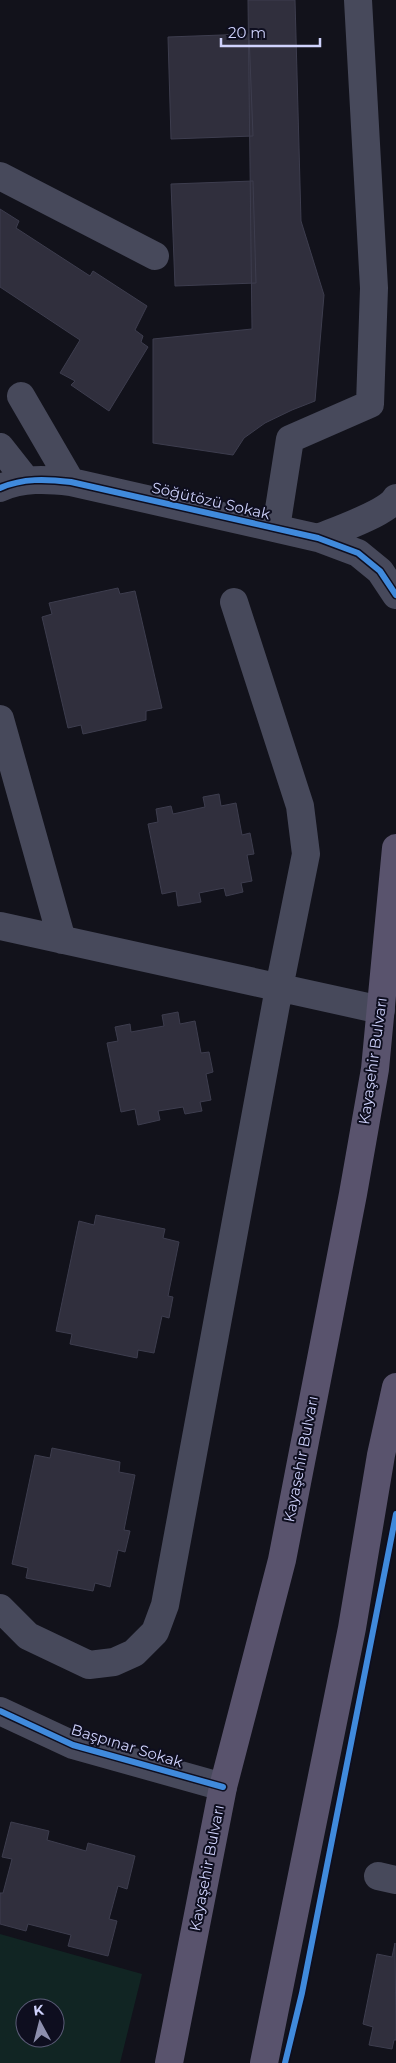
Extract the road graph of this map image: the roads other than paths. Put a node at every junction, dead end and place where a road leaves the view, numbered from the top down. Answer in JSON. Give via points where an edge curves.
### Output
{"nodes":[{"id":1,"x":358,"y":0,"type":"edge"},
{"id":2,"x":0,"y":176,"type":"edge"},
{"id":3,"x":156,"y":256,"type":"dead end"},
{"id":4,"x":21,"y":396,"type":"dead end"},
{"id":5,"x":0,"y":446,"type":"edge"},
{"id":6,"x":71,"y":482,"type":"junction"},
{"id":7,"x":7,"y":484,"type":"edge"},
{"id":8,"x":396,"y":498,"type":"edge"},
{"id":9,"x":276,"y":528,"type":"junction"},
{"id":10,"x":318,"y":538,"type":"junction"},
{"id":11,"x":396,"y":595,"type":"edge"},
{"id":12,"x":234,"y":602,"type":"dead end"},
{"id":13,"x":0,"y":719,"type":"edge"},
{"id":14,"x":396,"y":848,"type":"edge"},
{"id":15,"x":0,"y":926,"type":"edge"},
{"id":16,"x":62,"y":940,"type":"junction"},
{"id":17,"x":279,"y":988,"type":"junction"},
{"id":18,"x":381,"y":1010,"type":"junction"},
{"id":19,"x":396,"y":1066,"type":"edge"},
{"id":20,"x":396,"y":1387,"type":"edge"},
{"id":21,"x":0,"y":1608,"type":"edge"},
{"id":22,"x":0,"y":1711,"type":"edge"},
{"id":23,"x":222,"y":1787,"type":"junction"},
{"id":24,"x":169,"y":2063,"type":"edge"},
{"id":25,"x":264,"y":2063,"type":"edge"}],
"edges":[{"from":1,"to":9,"type":"street","via":[[374,288],[370,404],[290,439]]},
{"from":2,"to":3,"type":"street"},
{"from":4,"to":6,"type":"street"},
{"from":5,"to":7,"type":"street"},
{"from":6,"to":7,"type":"street","name":"Söğütözü Sokak"},
{"from":6,"to":9,"type":"street","name":"Söğütözü Sokak"},
{"from":8,"to":10,"type":"street","via":[[393,504],[364,519]]},
{"from":9,"to":10,"type":"street","name":"Söğütözü Sokak"},
{"from":10,"to":11,"type":"street","name":"Söğütözü Sokak","via":[[358,553],[380,572]]},
{"from":12,"to":17,"type":"street","via":[[300,806],[306,854]]},
{"from":13,"to":16,"type":"street"},
{"from":14,"to":18,"type":"main road","name":"Kayaşehir Bulvarı"},
{"from":15,"to":16,"type":"street"},
{"from":16,"to":17,"type":"street"},
{"from":17,"to":18,"type":"street"},
{"from":17,"to":21,"type":"street","via":[[165,1605],[155,1632],[134,1653],[114,1662],[89,1666],[28,1636]]},
{"from":18,"to":19,"type":"main road","via":[[386,1051]]},
{"from":18,"to":23,"type":"main road","name":"Kayaşehir Bulvarı","via":[[375,1070],[360,1156],[282,1560]]},
{"from":20,"to":25,"type":"main road","via":[[350,1637]]},
{"from":22,"to":23,"type":"street","name":"Başpınar Sokak","via":[[73,1745]]},
{"from":23,"to":24,"type":"main road","name":"Kayaşehir Bulvarı"}]}
